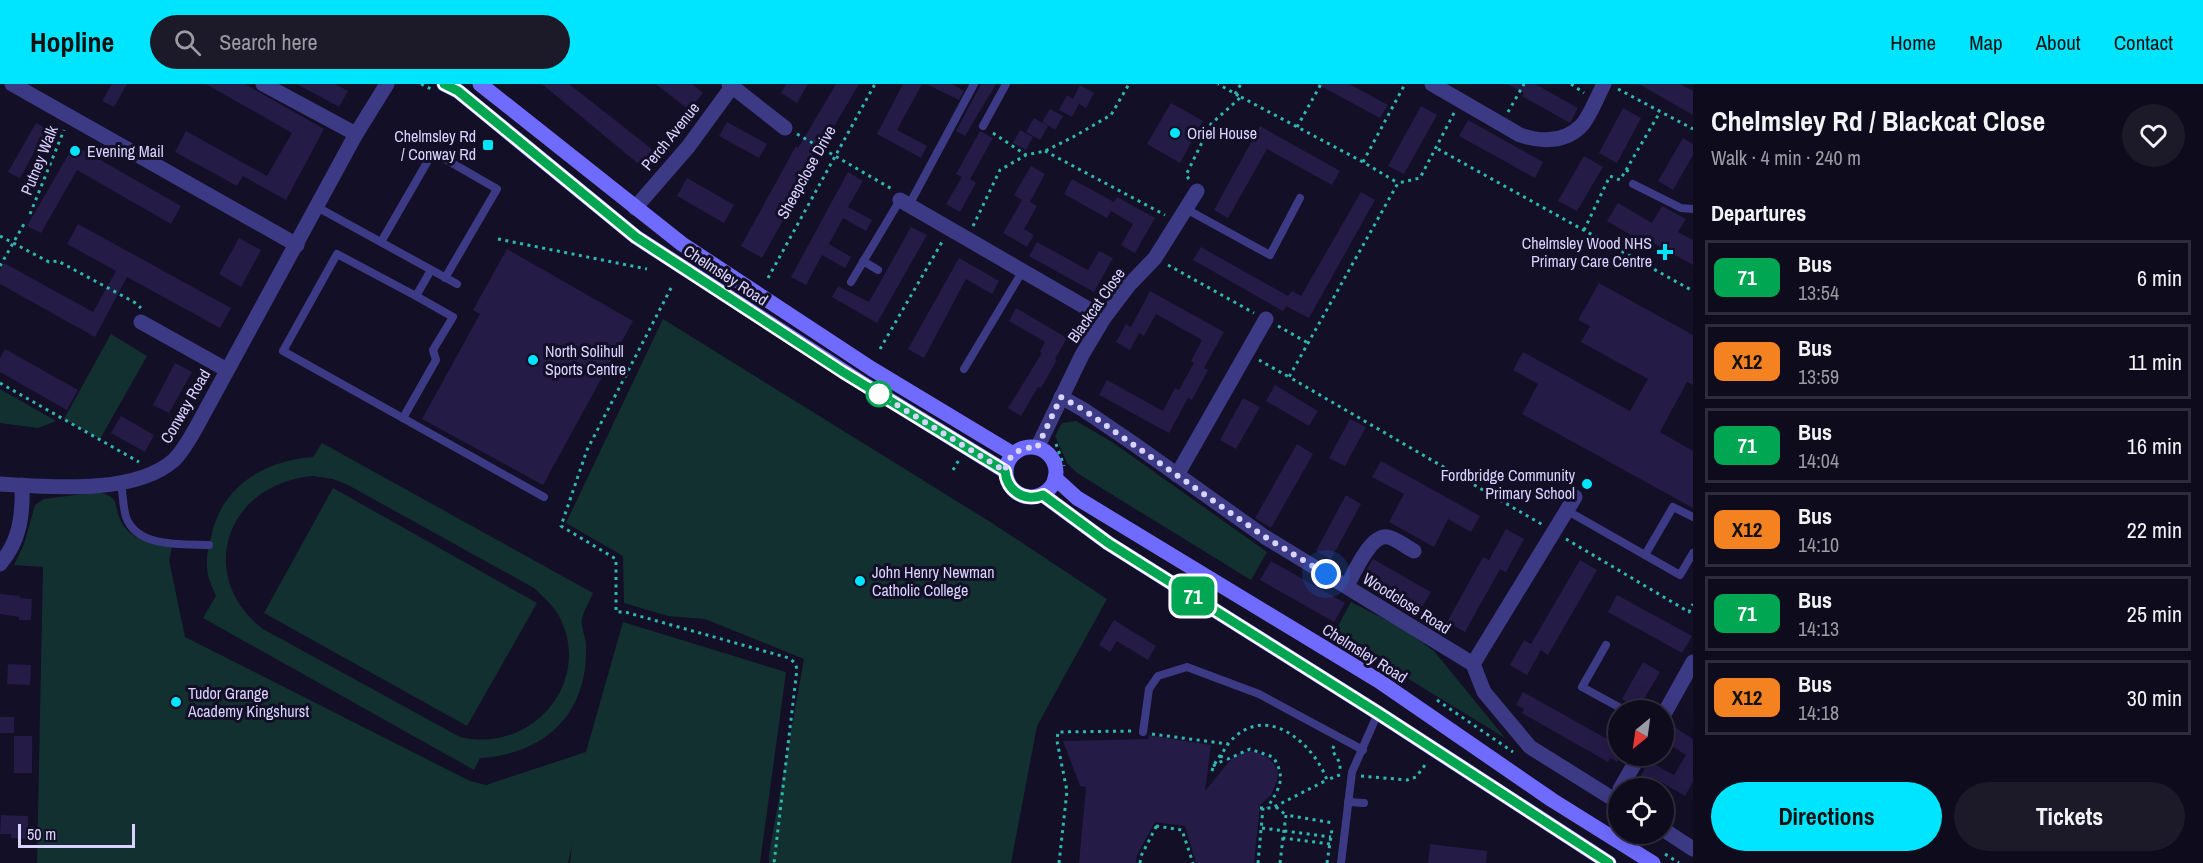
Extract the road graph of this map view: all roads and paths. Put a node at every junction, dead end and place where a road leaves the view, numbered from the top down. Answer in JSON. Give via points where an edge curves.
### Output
{"nodes":[{"id":1,"x":12,"y":84,"type":"edge"},
{"id":2,"x":263,"y":84,"type":"edge"},
{"id":3,"x":387,"y":84,"type":"edge"},
{"id":4,"x":444,"y":84,"type":"edge"},
{"id":5,"x":480,"y":84,"type":"edge"},
{"id":6,"x":875,"y":84,"type":"edge"},
{"id":7,"x":974,"y":84,"type":"edge"},
{"id":8,"x":1006,"y":84,"type":"edge"},
{"id":9,"x":1129,"y":84,"type":"edge"},
{"id":10,"x":1218,"y":84,"type":"edge"},
{"id":11,"x":1241,"y":84,"type":"edge"},
{"id":12,"x":1320,"y":84,"type":"edge"},
{"id":13,"x":1405,"y":84,"type":"edge"},
{"id":14,"x":1432,"y":84,"type":"edge"},
{"id":15,"x":1524,"y":84,"type":"edge"},
{"id":16,"x":1604,"y":84,"type":"edge"},
{"id":17,"x":1609,"y":84,"type":"edge"},
{"id":18,"x":732,"y":85,"type":"edge"},
{"id":19,"x":1235,"y":94,"type":"junction"},
{"id":20,"x":1241,"y":97,"type":"junction"},
{"id":21,"x":1460,"y":100,"type":"junction"},
{"id":22,"x":1660,"y":112,"type":"junction"},
{"id":23,"x":70,"y":116,"type":"junction"},
{"id":24,"x":1501,"y":124,"type":"junction"},
{"id":25,"x":983,"y":126,"type":"dead end"},
{"id":26,"x":1297,"y":127,"type":"junction"},
{"id":27,"x":785,"y":128,"type":"joint"},
{"id":28,"x":1693,"y":129,"type":"edge"},
{"id":29,"x":356,"y":134,"type":"junction"},
{"id":30,"x":1437,"y":148,"type":"junction"},
{"id":31,"x":1045,"y":151,"type":"junction"},
{"id":32,"x":836,"y":157,"type":"junction"},
{"id":33,"x":1363,"y":162,"type":"junction"},
{"id":34,"x":1626,"y":170,"type":"dead end"},
{"id":35,"x":1398,"y":183,"type":"junction"},
{"id":36,"x":1633,"y":184,"type":"dead end"},
{"id":37,"x":1197,"y":191,"type":"joint"},
{"id":38,"x":1300,"y":198,"type":"dead end"},
{"id":39,"x":904,"y":203,"type":"junction"},
{"id":40,"x":317,"y":207,"type":"junction"},
{"id":41,"x":635,"y":208,"type":"junction"},
{"id":42,"x":1693,"y":209,"type":"edge"},
{"id":43,"x":30,"y":214,"type":"dead end"},
{"id":44,"x":1183,"y":215,"type":"junction"},
{"id":45,"x":24,"y":224,"type":"dead end"},
{"id":46,"x":961,"y":235,"type":"junction"},
{"id":47,"x":0,"y":236,"type":"edge"},
{"id":48,"x":498,"y":239,"type":"dead end"},
{"id":49,"x":13,"y":243,"type":"junction"},
{"id":50,"x":381,"y":243,"type":"junction"},
{"id":51,"x":297,"y":245,"type":"junction"},
{"id":52,"x":1155,"y":258,"type":"junction"},
{"id":53,"x":863,"y":261,"type":"junction"},
{"id":54,"x":0,"y":266,"type":"edge"},
{"id":55,"x":647,"y":269,"type":"dead end"},
{"id":56,"x":431,"y":270,"type":"junction"},
{"id":57,"x":878,"y":270,"type":"dead end"},
{"id":58,"x":1022,"y":272,"type":"junction"},
{"id":59,"x":446,"y":278,"type":"junction"},
{"id":60,"x":768,"y":278,"type":"dead end"},
{"id":61,"x":851,"y":282,"type":"dead end"},
{"id":62,"x":457,"y":284,"type":"dead end"},
{"id":63,"x":671,"y":288,"type":"dead end"},
{"id":64,"x":1693,"y":291,"type":"edge"},
{"id":65,"x":416,"y":296,"type":"junction"},
{"id":66,"x":143,"y":317,"type":"joint"},
{"id":67,"x":1104,"y":318,"type":"junction"},
{"id":68,"x":1266,"y":319,"type":"junction"},
{"id":69,"x":1308,"y":342,"type":"junction"},
{"id":70,"x":880,"y":349,"type":"dead end"},
{"id":71,"x":1247,"y":353,"type":"junction"},
{"id":72,"x":964,"y":369,"type":"dead end"},
{"id":73,"x":227,"y":370,"type":"junction"},
{"id":74,"x":1289,"y":377,"type":"junction"},
{"id":75,"x":0,"y":383,"type":"edge"},
{"id":76,"x":1061,"y":397,"type":"junction"},
{"id":77,"x":403,"y":418,"type":"junction"},
{"id":78,"x":1037,"y":448,"type":"junction"},
{"id":79,"x":1013,"y":454,"type":"junction"},
{"id":80,"x":1005,"y":471,"type":"junction"},
{"id":81,"x":157,"y":472,"type":"junction"},
{"id":82,"x":1178,"y":475,"type":"junction"},
{"id":83,"x":1055,"y":478,"type":"junction"},
{"id":84,"x":0,"y":484,"type":"edge"},
{"id":85,"x":121,"y":484,"type":"junction"},
{"id":86,"x":21,"y":486,"type":"junction"},
{"id":87,"x":1043,"y":495,"type":"junction"},
{"id":88,"x":544,"y":497,"type":"dead end"},
{"id":89,"x":1570,"y":504,"type":"joint"},
{"id":90,"x":1693,"y":517,"type":"edge"},
{"id":91,"x":1553,"y":531,"type":"junction"},
{"id":92,"x":209,"y":545,"type":"dead end"},
{"id":93,"x":1414,"y":551,"type":"dead end"},
{"id":94,"x":1693,"y":553,"type":"edge"},
{"id":95,"x":1645,"y":555,"type":"junction"},
{"id":96,"x":0,"y":564,"type":"edge"},
{"id":97,"x":1347,"y":586,"type":"junction"},
{"id":98,"x":1693,"y":604,"type":"edge"},
{"id":99,"x":1606,"y":645,"type":"dead end"},
{"id":100,"x":1693,"y":662,"type":"edge"},
{"id":101,"x":1473,"y":664,"type":"junction"},
{"id":102,"x":1672,"y":700,"type":"edge"},
{"id":103,"x":1608,"y":701,"type":"edge"},
{"id":104,"x":1378,"y":713,"type":"junction"},
{"id":105,"x":1143,"y":732,"type":"junction"},
{"id":106,"x":1228,"y":744,"type":"junction"},
{"id":107,"x":1363,"y":750,"type":"junction"},
{"id":108,"x":1220,"y":756,"type":"junction"},
{"id":109,"x":1227,"y":759,"type":"junction"},
{"id":110,"x":1425,"y":765,"type":"dead end"},
{"id":111,"x":1213,"y":766,"type":"junction"},
{"id":112,"x":1212,"y":771,"type":"dead end"},
{"id":113,"x":1352,"y":775,"type":"junction"},
{"id":114,"x":1328,"y":780,"type":"junction"},
{"id":115,"x":1608,"y":790,"type":"edge"},
{"id":116,"x":1348,"y":801,"type":"junction"},
{"id":117,"x":1364,"y":803,"type":"dead end"},
{"id":118,"x":1276,"y":806,"type":"junction"},
{"id":119,"x":1263,"y":808,"type":"junction"},
{"id":120,"x":1286,"y":815,"type":"junction"},
{"id":121,"x":1333,"y":823,"type":"dead end"},
{"id":122,"x":1262,"y":828,"type":"junction"},
{"id":123,"x":1284,"y":831,"type":"junction"},
{"id":124,"x":1331,"y":837,"type":"dead end"},
{"id":125,"x":1674,"y":837,"type":"edge"},
{"id":126,"x":1283,"y":838,"type":"junction"},
{"id":127,"x":1330,"y":844,"type":"dead end"},
{"id":128,"x":1693,"y":849,"type":"edge"},
{"id":129,"x":774,"y":863,"type":"edge"},
{"id":130,"x":1059,"y":863,"type":"edge"},
{"id":131,"x":1140,"y":863,"type":"edge"},
{"id":132,"x":1193,"y":863,"type":"edge"},
{"id":133,"x":1258,"y":863,"type":"edge"},
{"id":134,"x":1280,"y":863,"type":"edge"},
{"id":135,"x":1341,"y":863,"type":"edge"},
{"id":136,"x":1609,"y":863,"type":"edge"},
{"id":137,"x":1653,"y":863,"type":"edge"}],
"edges":[{"from":1,"to":23,"type":"street"},
{"from":2,"to":29,"type":"street"},
{"from":3,"to":29,"type":"street","name":"Conway Road"},
{"from":4,"to":80,"type":"street","name":"Chelmsley Road","via":[[458,91],[636,237]]},
{"from":5,"to":41,"type":"street","name":"Chelmsley Road"},
{"from":6,"to":32,"type":"path","name":"Sheepclose Drive"},
{"from":7,"to":39,"type":"lane"},
{"from":8,"to":25,"type":"lane"},
{"from":9,"to":31,"type":"path","via":[[1112,115]]},
{"from":10,"to":19,"type":"path"},
{"from":11,"to":19,"type":"path"},
{"from":12,"to":26,"type":"path"},
{"from":13,"to":33,"type":"path"},
{"from":14,"to":21,"type":"street"},
{"from":15,"to":24,"type":"path"},
{"from":16,"to":24,"type":"street","via":[[1582,126],[1558,140],[1534,140]]},
{"from":17,"to":22,"type":"path"},
{"from":18,"to":27,"type":"street","name":"Perch Avenue"},
{"from":18,"to":41,"type":"street","name":"Perch Avenue","via":[[688,147]]},
{"from":19,"to":20,"type":"path"},
{"from":20,"to":26,"type":"path"},
{"from":20,"to":37,"type":"path","via":[[1211,124],[1186,176]]},
{"from":21,"to":24,"type":"street"},
{"from":21,"to":30,"type":"path"},
{"from":22,"to":28,"type":"path"},
{"from":22,"to":34,"type":"path"},
{"from":23,"to":43,"type":"path","name":"Putney Walk"},
{"from":23,"to":51,"type":"street"},
{"from":26,"to":33,"type":"path"},
{"from":27,"to":32,"type":"path"},
{"from":29,"to":40,"type":"street","name":"Conway Road"},
{"from":30,"to":35,"type":"path","via":[[1420,178]]},
{"from":30,"to":64,"type":"path"},
{"from":31,"to":44,"type":"path"},
{"from":31,"to":46,"type":"path","via":[[1026,155],[1000,170]]},
{"from":32,"to":39,"type":"path","via":[[895,190]]},
{"from":32,"to":60,"type":"path","name":"Sheepclose Drive"},
{"from":33,"to":35,"type":"path"},
{"from":35,"to":69,"type":"path"},
{"from":36,"to":42,"type":"lane","via":[[1681,208]]},
{"from":37,"to":44,"type":"street","name":"Blackcat Close"},
{"from":38,"to":44,"type":"lane","via":[[1270,255]]},
{"from":39,"to":46,"type":"street"},
{"from":39,"to":53,"type":"lane"},
{"from":40,"to":50,"type":"lane"},
{"from":40,"to":51,"type":"street","name":"Conway Road"},
{"from":41,"to":79,"type":"street","name":"Chelmsley Road","via":[[682,244],[863,363]]},
{"from":44,"to":52,"type":"street","name":"Blackcat Close"},
{"from":45,"to":49,"type":"path"},
{"from":46,"to":58,"type":"street"},
{"from":46,"to":70,"type":"path","via":[[939,244]]},
{"from":47,"to":49,"type":"path"},
{"from":48,"to":55,"type":"path"},
{"from":49,"to":54,"type":"path"},
{"from":49,"to":66,"type":"path","via":[[50,262],[58,261],[134,302]]},
{"from":50,"to":56,"type":"lane"},
{"from":50,"to":59,"type":"lane","via":[[433,152],[497,189]]},
{"from":51,"to":73,"type":"street","name":"Conway Road"},
{"from":52,"to":67,"type":"street","name":"Blackcat Close"},
{"from":52,"to":68,"type":"path"},
{"from":53,"to":57,"type":"lane"},
{"from":53,"to":61,"type":"lane"},
{"from":56,"to":59,"type":"lane"},
{"from":56,"to":65,"type":"lane"},
{"from":58,"to":67,"type":"street"},
{"from":58,"to":72,"type":"lane"},
{"from":59,"to":62,"type":"lane"},
{"from":63,"to":129,"type":"path","via":[[587,450],[561,526],[616,559],[616,612],[789,658],[795,663]]},
{"from":65,"to":77,"type":"lane","via":[[453,316],[433,350],[436,360]]},
{"from":65,"to":77,"type":"lane","via":[[337,254],[283,351]]},
{"from":66,"to":73,"type":"street"},
{"from":67,"to":76,"type":"street","name":"Blackcat Close"},
{"from":68,"to":69,"type":"path"},
{"from":68,"to":71,"type":"street"},
{"from":69,"to":74,"type":"path"},
{"from":71,"to":74,"type":"path"},
{"from":71,"to":82,"type":"street"},
{"from":73,"to":81,"type":"street","name":"Conway Road","via":[[183,449]]},
{"from":74,"to":91,"type":"path"},
{"from":75,"to":81,"type":"path"},
{"from":76,"to":78,"type":"street","name":"Blackcat Close"},
{"from":76,"to":82,"type":"street","name":"Woodclose Road"},
{"from":77,"to":88,"type":"lane"},
{"from":78,"to":79,"type":"street","via":[[1023,448]]},
{"from":78,"to":83,"type":"street","name":"Chelmsley Road","via":[[1052,458]]},
{"from":79,"to":80,"type":"street"},
{"from":80,"to":87,"type":"street","name":"Chelmsley Road","via":[[1017,494],[1030,498]]},
{"from":81,"to":85,"type":"street","name":"Conway Road"},
{"from":82,"to":97,"type":"street","name":"Woodclose Road","via":[[1265,537]]},
{"from":83,"to":87,"type":"street"},
{"from":83,"to":137,"type":"street","name":"Chelmsley Road","via":[[1077,498],[1379,681],[1552,800]]},
{"from":84,"to":86,"type":"street","name":"Conway Road"},
{"from":85,"to":86,"type":"street","name":"Conway Road"},
{"from":85,"to":92,"type":"lane","via":[[126,516],[133,529],[147,539]]},
{"from":86,"to":96,"type":"street","via":[[20,530]]},
{"from":87,"to":104,"type":"street","via":[[1108,543]]},
{"from":89,"to":91,"type":"street"},
{"from":89,"to":95,"type":"lane"},
{"from":90,"to":95,"type":"lane","via":[[1673,507]]},
{"from":91,"to":98,"type":"path","via":[[1689,612]]},
{"from":91,"to":101,"type":"street"},
{"from":93,"to":97,"type":"street","via":[[1388,537],[1380,537],[1372,542]]},
{"from":94,"to":95,"type":"lane","via":[[1680,575]]},
{"from":97,"to":101,"type":"street","name":"Woodclose Road"},
{"from":99,"to":103,"type":"lane","via":[[1582,687]]},
{"from":100,"to":102,"type":"street"},
{"from":101,"to":115,"type":"street","via":[[1484,692],[1530,747]]},
{"from":104,"to":107,"type":"lane"},
{"from":104,"to":136,"type":"street"},
{"from":105,"to":106,"type":"path"},
{"from":105,"to":107,"type":"lane","via":[[1149,689],[1158,676],[1187,667],[1259,694]]},
{"from":105,"to":130,"type":"path","via":[[1058,732],[1067,791]]},
{"from":106,"to":108,"type":"path"},
{"from":106,"to":114,"type":"path","via":[[1249,727],[1280,729],[1308,747]]},
{"from":107,"to":113,"type":"lane"},
{"from":108,"to":109,"type":"path"},
{"from":108,"to":111,"type":"path"},
{"from":109,"to":111,"type":"path"},
{"from":109,"to":119,"type":"path","via":[[1250,750],[1273,757],[1281,771],[1280,783]]},
{"from":110,"to":113,"type":"path","via":[[1416,777],[1407,780]]},
{"from":111,"to":112,"type":"path"},
{"from":113,"to":114,"type":"path","via":[[1340,774]]},
{"from":113,"to":116,"type":"lane"},
{"from":114,"to":118,"type":"path"},
{"from":116,"to":117,"type":"lane"},
{"from":116,"to":135,"type":"lane"},
{"from":118,"to":119,"type":"path"},
{"from":118,"to":120,"type":"path"},
{"from":119,"to":122,"type":"path"},
{"from":120,"to":121,"type":"path"},
{"from":120,"to":123,"type":"path"},
{"from":122,"to":123,"type":"path"},
{"from":122,"to":133,"type":"path"},
{"from":123,"to":124,"type":"path"},
{"from":123,"to":126,"type":"path"},
{"from":125,"to":128,"type":"street"},
{"from":126,"to":127,"type":"path"},
{"from":126,"to":134,"type":"path"},
{"from":131,"to":132,"type":"path","via":[[1157,825],[1181,827]]}]}
